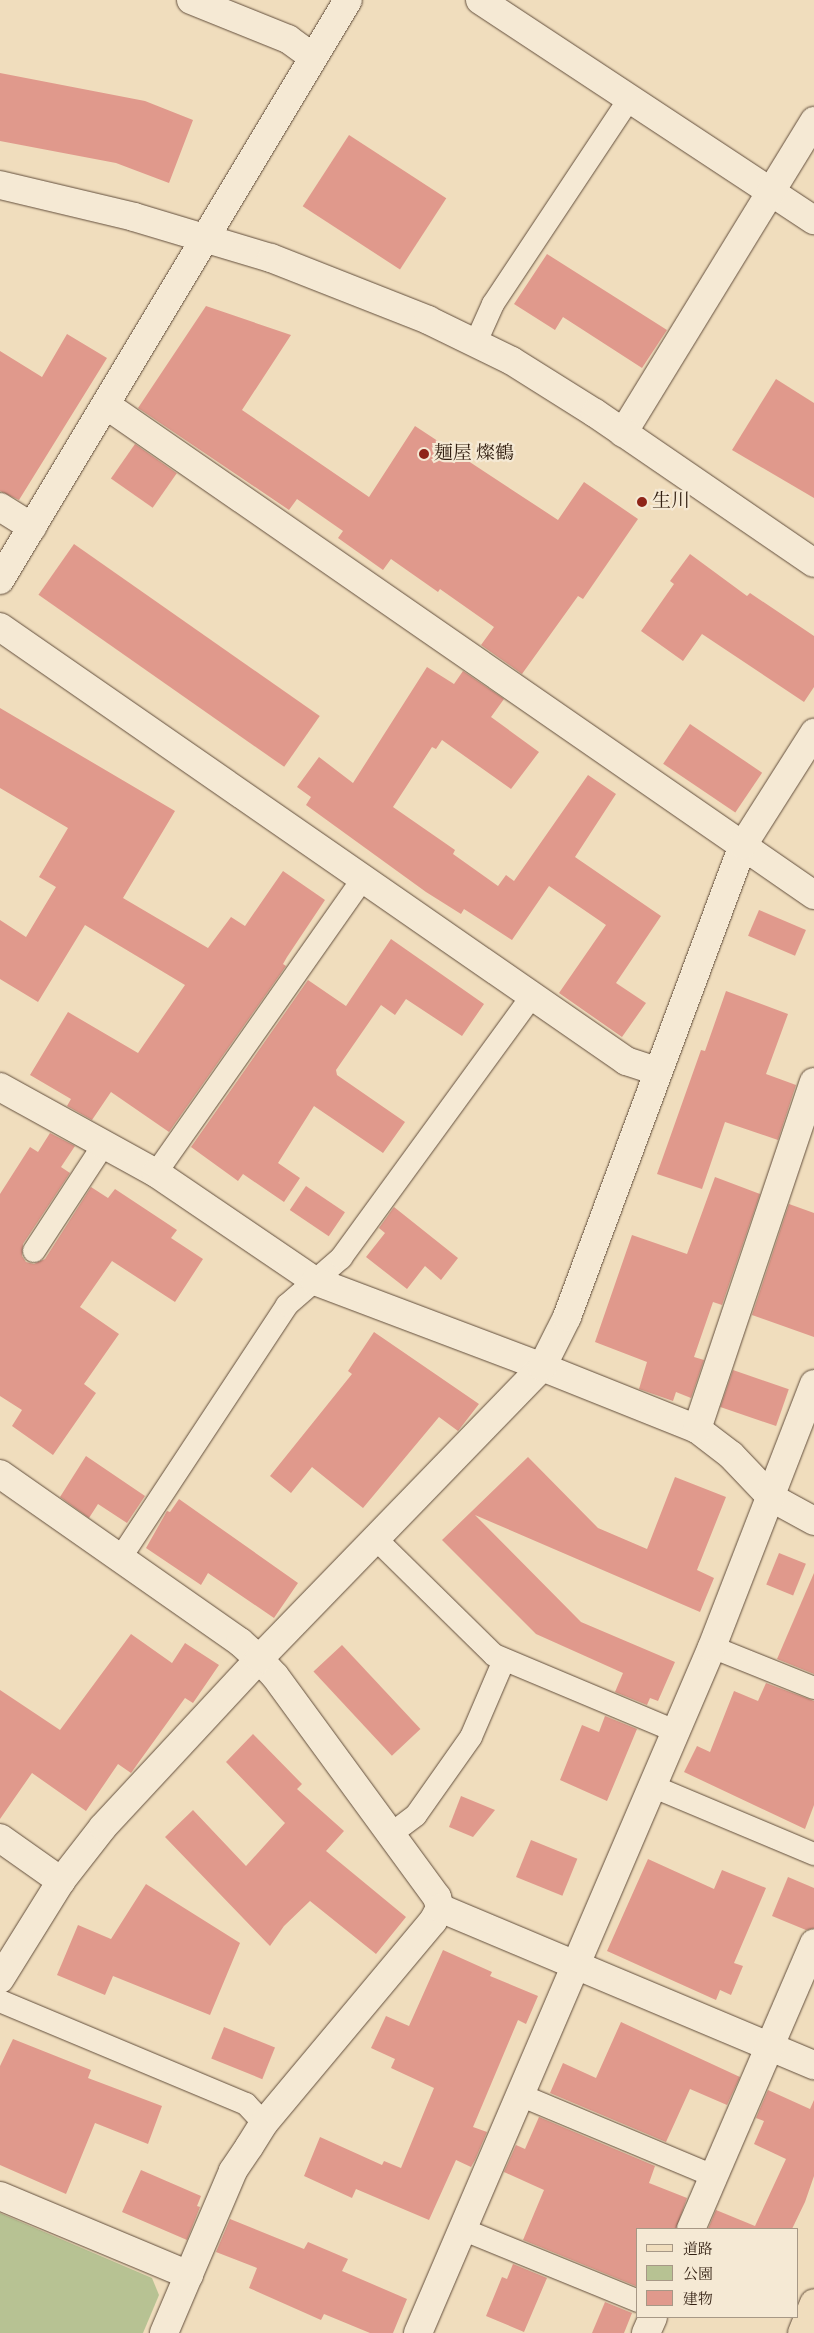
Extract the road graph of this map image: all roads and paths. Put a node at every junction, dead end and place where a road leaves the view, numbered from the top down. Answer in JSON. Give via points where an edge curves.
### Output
{"nodes":[{"id":1,"x":191,"y":0,"type":"edge"},
{"id":2,"x":348,"y":0,"type":"edge"},
{"id":3,"x":480,"y":0,"type":"edge"},
{"id":4,"x":313,"y":57,"type":"junction"},
{"id":5,"x":630,"y":98,"type":"junction"},
{"id":6,"x":814,"y":121,"type":"edge"},
{"id":7,"x":0,"y":185,"type":"edge"},
{"id":8,"x":771,"y":191,"type":"junction"},
{"id":9,"x":814,"y":220,"type":"edge"},
{"id":10,"x":203,"y":238,"type":"junction"},
{"id":11,"x":476,"y":342,"type":"junction"},
{"id":12,"x":106,"y":405,"type":"junction"},
{"id":13,"x":623,"y":433,"type":"junction"},
{"id":14,"x":0,"y":507,"type":"edge"},
{"id":15,"x":32,"y":527,"type":"junction"},
{"id":16,"x":814,"y":563,"type":"edge"},
{"id":17,"x":0,"y":580,"type":"edge"},
{"id":18,"x":0,"y":628,"type":"edge"},
{"id":19,"x":814,"y":733,"type":"edge"},
{"id":20,"x":743,"y":845,"type":"junction"},
{"id":21,"x":363,"y":879,"type":"junction"},
{"id":22,"x":814,"y":895,"type":"edge"},
{"id":23,"x":532,"y":996,"type":"junction"},
{"id":24,"x":657,"y":1072,"type":"junction"},
{"id":25,"x":814,"y":1082,"type":"edge"},
{"id":26,"x":0,"y":1087,"type":"edge"},
{"id":27,"x":104,"y":1144,"type":"junction"},
{"id":28,"x":156,"y":1173,"type":"junction"},
{"id":29,"x":34,"y":1251,"type":"dead end"},
{"id":30,"x":315,"y":1281,"type":"junction"},
{"id":31,"x":542,"y":1366,"type":"junction"},
{"id":32,"x":814,"y":1384,"type":"edge"},
{"id":33,"x":697,"y":1429,"type":"junction"},
{"id":34,"x":0,"y":1474,"type":"edge"},
{"id":35,"x":772,"y":1498,"type":"junction"},
{"id":36,"x":814,"y":1521,"type":"edge"},
{"id":37,"x":376,"y":1539,"type":"junction"},
{"id":38,"x":122,"y":1557,"type":"junction"},
{"id":39,"x":712,"y":1647,"type":"junction"},
{"id":40,"x":259,"y":1659,"type":"junction"},
{"id":41,"x":504,"y":1660,"type":"junction"},
{"id":42,"x":814,"y":1688,"type":"edge"},
{"id":43,"x":675,"y":1731,"type":"junction"},
{"id":44,"x":652,"y":1786,"type":"junction"},
{"id":45,"x":391,"y":1834,"type":"junction"},
{"id":46,"x":0,"y":1838,"type":"edge"},
{"id":47,"x":814,"y":1854,"type":"edge"},
{"id":48,"x":62,"y":1881,"type":"junction"},
{"id":49,"x":440,"y":1908,"type":"junction"},
{"id":50,"x":814,"y":1943,"type":"edge"},
{"id":51,"x":576,"y":1963,"type":"junction"},
{"id":52,"x":0,"y":1979,"type":"edge"},
{"id":53,"x":0,"y":2002,"type":"edge"},
{"id":54,"x":769,"y":2046,"type":"junction"},
{"id":55,"x":814,"y":2065,"type":"edge"},
{"id":56,"x":520,"y":2095,"type":"junction"},
{"id":57,"x":264,"y":2123,"type":"junction"},
{"id":58,"x":714,"y":2176,"type":"junction"},
{"id":59,"x":0,"y":2196,"type":"edge"},
{"id":60,"x":691,"y":2228,"type":"edge"},
{"id":61,"x":462,"y":2229,"type":"junction"},
{"id":62,"x":189,"y":2275,"type":"junction"},
{"id":63,"x":636,"y":2301,"type":"edge"},
{"id":64,"x":814,"y":2303,"type":"edge"},
{"id":65,"x":653,"y":2318,"type":"edge"},
{"id":66,"x":164,"y":2333,"type":"edge"},
{"id":67,"x":418,"y":2333,"type":"edge"},
{"id":68,"x":646,"y":2333,"type":"edge"},
{"id":69,"x":802,"y":2333,"type":"edge"}],
"edges":[{"from":1,"to":4,"type":"street","via":[[288,39]]},
{"from":2,"to":4,"type":"street"},
{"from":3,"to":5,"type":"street"},
{"from":4,"to":10,"type":"street"},
{"from":5,"to":8,"type":"street"},
{"from":5,"to":11,"type":"lane","via":[[493,304]]},
{"from":6,"to":8,"type":"street"},
{"from":7,"to":10,"type":"street","via":[[134,217]]},
{"from":8,"to":9,"type":"street"},
{"from":8,"to":13,"type":"street"},
{"from":10,"to":11,"type":"street","via":[[372,295]]},
{"from":10,"to":12,"type":"street"},
{"from":11,"to":13,"type":"street","via":[[512,360]]},
{"from":12,"to":15,"type":"street"},
{"from":12,"to":20,"type":"street"},
{"from":13,"to":16,"type":"street"},
{"from":14,"to":15,"type":"street"},
{"from":15,"to":17,"type":"street"},
{"from":18,"to":21,"type":"street"},
{"from":19,"to":20,"type":"street"},
{"from":20,"to":22,"type":"street"},
{"from":20,"to":24,"type":"street"},
{"from":21,"to":23,"type":"street"},
{"from":21,"to":28,"type":"lane"},
{"from":23,"to":24,"type":"street","via":[[626,1061]]},
{"from":23,"to":30,"type":"lane","via":[[341,1258]]},
{"from":24,"to":31,"type":"street","via":[[567,1317]]},
{"from":25,"to":33,"type":"street"},
{"from":26,"to":27,"type":"street"},
{"from":27,"to":28,"type":"street"},
{"from":27,"to":29,"type":"lane"},
{"from":28,"to":30,"type":"street"},
{"from":30,"to":31,"type":"street"},
{"from":30,"to":38,"type":"lane","via":[[287,1305]]},
{"from":31,"to":33,"type":"street"},
{"from":31,"to":37,"type":"street"},
{"from":32,"to":35,"type":"street"},
{"from":33,"to":35,"type":"street","via":[[732,1455]]},
{"from":34,"to":38,"type":"street"},
{"from":35,"to":36,"type":"street"},
{"from":35,"to":39,"type":"street"},
{"from":37,"to":40,"type":"street"},
{"from":37,"to":41,"type":"lane","via":[[494,1655]]},
{"from":38,"to":40,"type":"street"},
{"from":39,"to":42,"type":"lane"},
{"from":39,"to":43,"type":"street"},
{"from":40,"to":45,"type":"street","via":[[275,1676]]},
{"from":40,"to":48,"type":"street","via":[[103,1826]]},
{"from":41,"to":43,"type":"lane"},
{"from":41,"to":45,"type":"lane","via":[[472,1737],[416,1815]]},
{"from":43,"to":44,"type":"street"},
{"from":44,"to":47,"type":"lane"},
{"from":44,"to":51,"type":"street"},
{"from":45,"to":49,"type":"street","via":[[437,1897]]},
{"from":46,"to":48,"type":"street"},
{"from":48,"to":52,"type":"street"},
{"from":49,"to":51,"type":"street"},
{"from":49,"to":57,"type":"street","via":[[433,1921]]},
{"from":50,"to":54,"type":"street"},
{"from":51,"to":54,"type":"street"},
{"from":51,"to":56,"type":"street"},
{"from":53,"to":57,"type":"lane","via":[[246,2104]]},
{"from":54,"to":55,"type":"street"},
{"from":54,"to":58,"type":"street"},
{"from":56,"to":58,"type":"lane"},
{"from":56,"to":61,"type":"street"},
{"from":57,"to":62,"type":"street","via":[[233,2171]]},
{"from":58,"to":60,"type":"street"},
{"from":59,"to":62,"type":"street"},
{"from":61,"to":63,"type":"lane"},
{"from":61,"to":67,"type":"street"},
{"from":62,"to":66,"type":"street"},
{"from":64,"to":69,"type":"main road"},
{"from":65,"to":68,"type":"street"}]}
